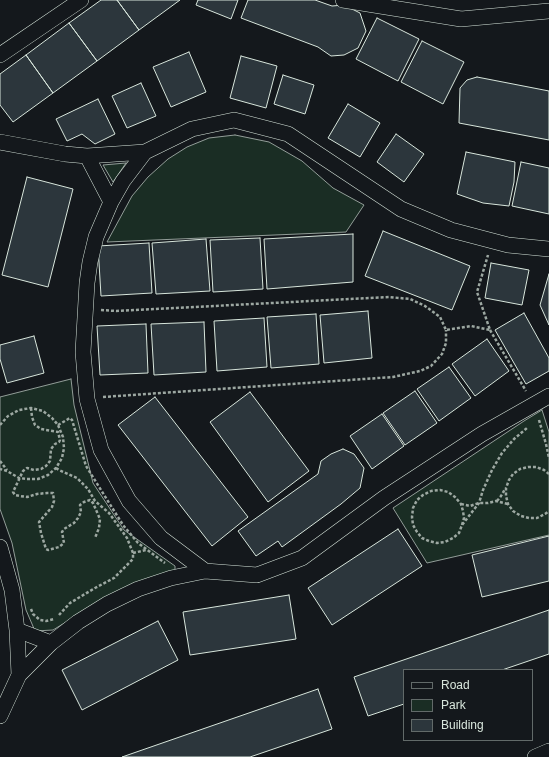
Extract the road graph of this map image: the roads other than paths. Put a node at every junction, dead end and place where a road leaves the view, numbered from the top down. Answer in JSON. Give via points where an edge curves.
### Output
{"nodes":[{"id":1,"x":81,"y":0,"type":"edge"},
{"id":2,"x":343,"y":0,"type":"edge"},
{"id":3,"x":549,"y":11,"type":"edge"},
{"id":4,"x":0,"y":55,"type":"edge"},
{"id":5,"x":0,"y":142,"type":"edge"},
{"id":6,"x":145,"y":152,"type":"junction"},
{"id":7,"x":87,"y":156,"type":"junction"},
{"id":8,"x":111,"y":202,"type":"junction"},
{"id":9,"x":549,"y":249,"type":"edge"},
{"id":10,"x":549,"y":396,"type":"edge"},
{"id":11,"x":0,"y":547,"type":"edge"},
{"id":12,"x":205,"y":571,"type":"junction"},
{"id":13,"x":17,"y":630,"type":"junction"},
{"id":14,"x":51,"y":643,"type":"junction"},
{"id":15,"x":19,"y":675,"type":"junction"},
{"id":16,"x":0,"y":716,"type":"edge"},
{"id":17,"x":549,"y":751,"type":"edge"},
{"id":18,"x":535,"y":757,"type":"edge"}],
"edges":[{"from":1,"to":4,"type":"street"},
{"from":2,"to":3,"type":"street","via":[[461,19]]},
{"from":5,"to":7,"type":"street"},
{"from":6,"to":7,"type":"street"},
{"from":6,"to":8,"type":"street"},
{"from":6,"to":9,"type":"street","via":[[192,129],[234,120],[288,134],[401,209],[451,230],[508,245]]},
{"from":7,"to":8,"type":"street"},
{"from":8,"to":12,"type":"street","via":[[96,237],[86,282],[83,352],[87,399],[101,450],[129,501],[161,538]]},
{"from":10,"to":12,"type":"street","via":[[482,434],[390,494],[302,558],[257,575]]},
{"from":11,"to":13,"type":"street","via":[[12,590]]},
{"from":12,"to":14,"type":"street","via":[[171,578],[107,604]]},
{"from":13,"to":14,"type":"street"},
{"from":13,"to":15,"type":"street"},
{"from":14,"to":15,"type":"street"},
{"from":15,"to":16,"type":"street"},
{"from":17,"to":18,"type":"street"}]}
